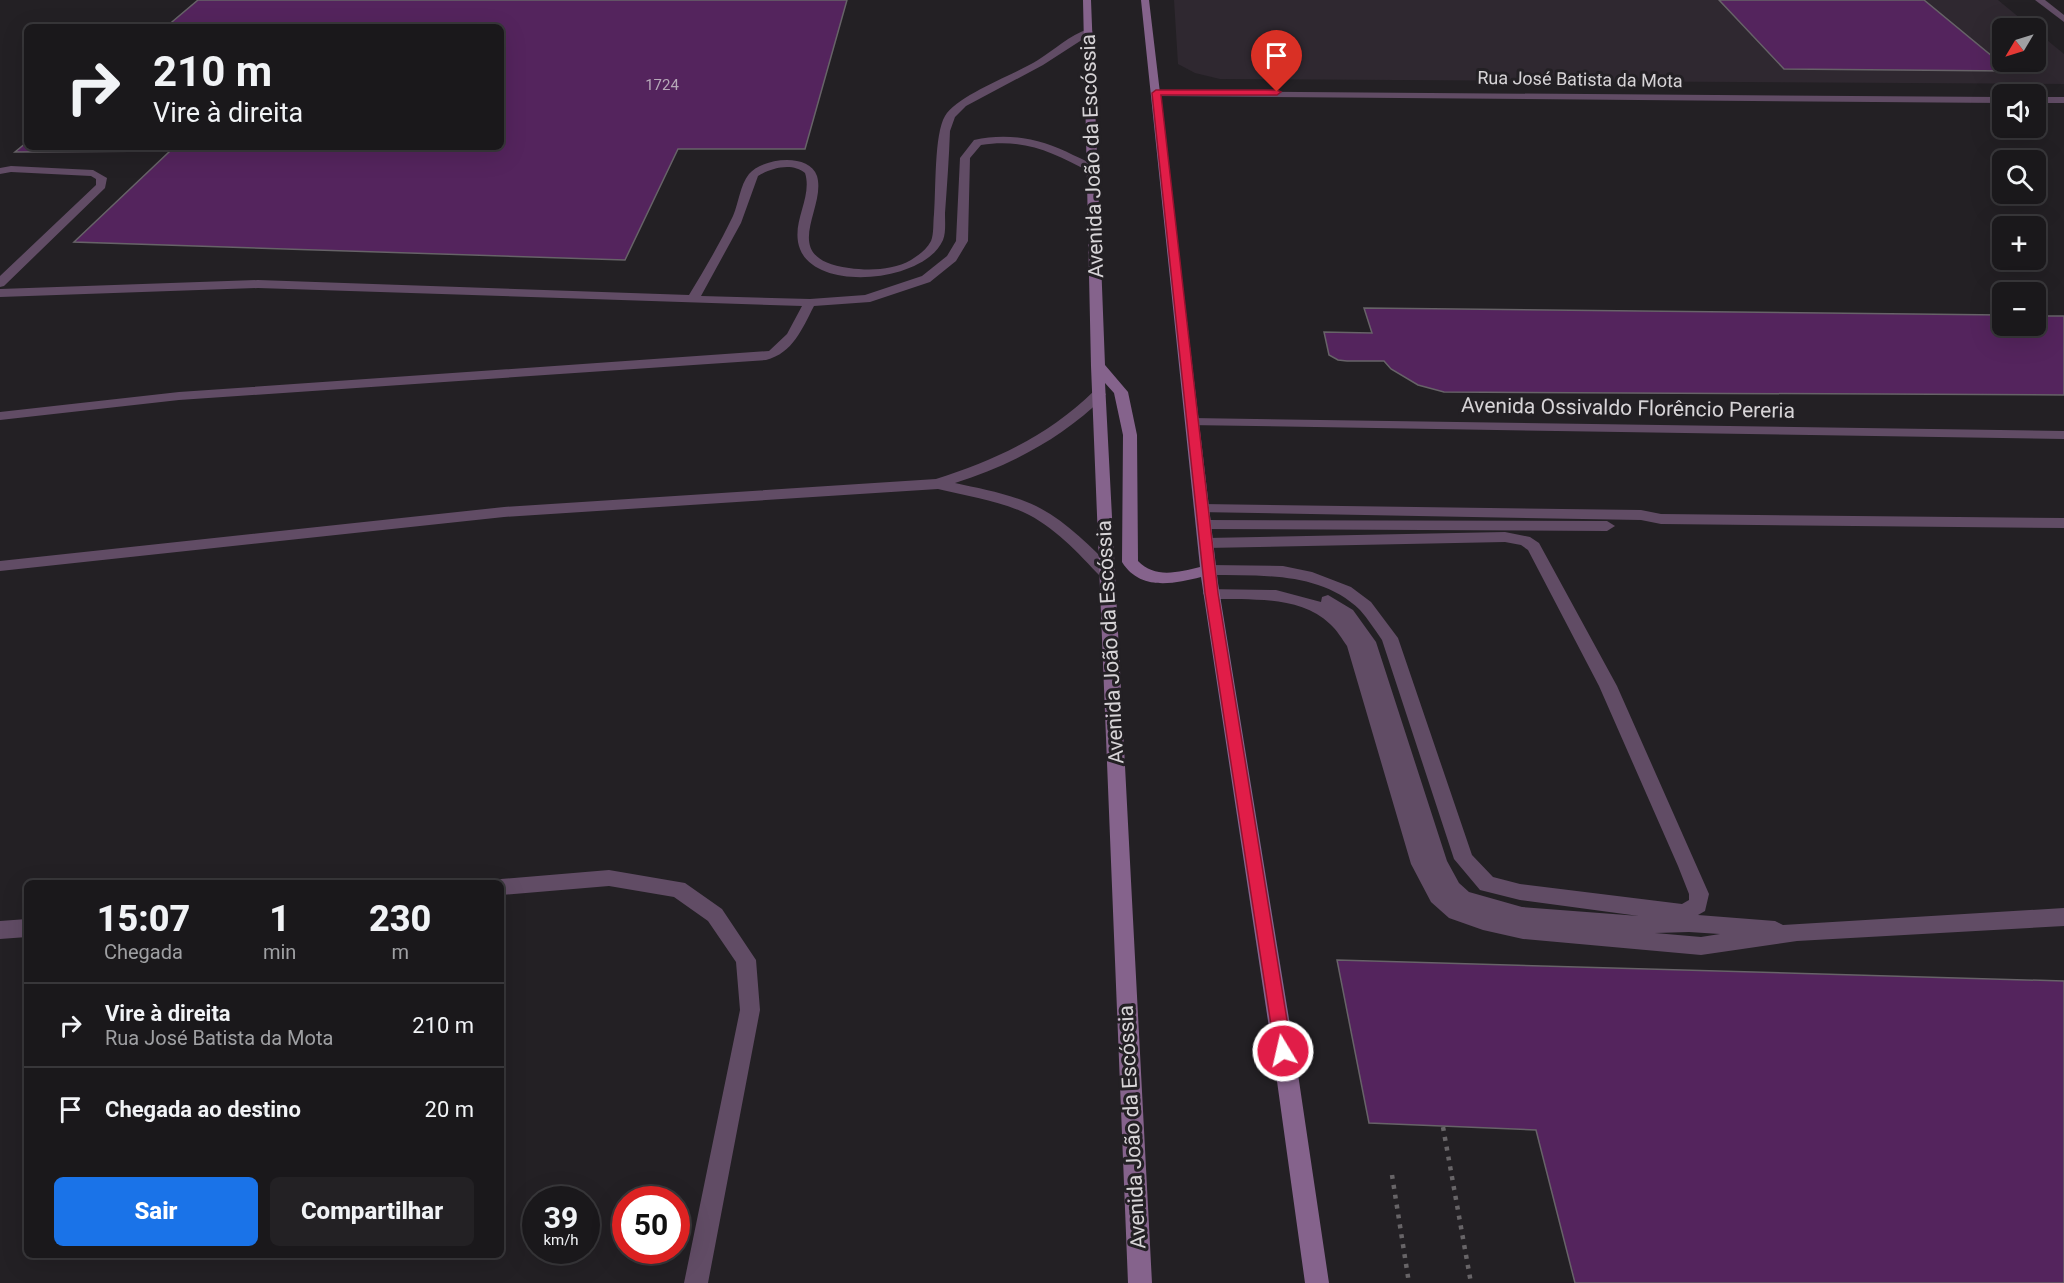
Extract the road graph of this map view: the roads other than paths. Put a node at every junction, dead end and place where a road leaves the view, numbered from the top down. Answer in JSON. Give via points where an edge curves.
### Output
{"nodes":[{"id":1,"x":1087,"y":0,"type":"edge"},
{"id":2,"x":1145,"y":0,"type":"edge"},
{"id":3,"x":2039,"y":0,"type":"edge"},
{"id":4,"x":2064,"y":19,"type":"edge"},
{"id":5,"x":1088,"y":32,"type":"junction"},
{"id":6,"x":1156,"y":93,"type":"junction"},
{"id":7,"x":1992,"y":100,"type":"edge"},
{"id":8,"x":2046,"y":100,"type":"edge"},
{"id":9,"x":2064,"y":100,"type":"edge"},
{"id":10,"x":1092,"y":169,"type":"junction"},
{"id":11,"x":0,"y":171,"type":"edge"},
{"id":12,"x":0,"y":283,"type":"edge"},
{"id":13,"x":0,"y":293,"type":"edge"},
{"id":14,"x":693,"y":299,"type":"junction"},
{"id":15,"x":810,"y":303,"type":"junction"},
{"id":16,"x":1098,"y":366,"type":"junction"},
{"id":17,"x":1099,"y":394,"type":"junction"},
{"id":18,"x":0,"y":416,"type":"edge"},
{"id":19,"x":1192,"y":422,"type":"junction"},
{"id":20,"x":2064,"y":435,"type":"edge"},
{"id":21,"x":937,"y":484,"type":"junction"},
{"id":22,"x":1203,"y":517,"type":"junction"},
{"id":23,"x":2064,"y":523,"type":"edge"},
{"id":24,"x":1206,"y":543,"type":"junction"},
{"id":25,"x":0,"y":566,"type":"edge"},
{"id":26,"x":1107,"y":573,"type":"junction"},
{"id":27,"x":1210,"y":582,"type":"junction"},
{"id":28,"x":504,"y":887,"type":"edge"},
{"id":29,"x":2064,"y":917,"type":"edge"},
{"id":30,"x":24,"y":928,"type":"edge"},
{"id":31,"x":0,"y":930,"type":"edge"},
{"id":32,"x":696,"y":1283,"type":"edge"},
{"id":33,"x":1140,"y":1283,"type":"edge"},
{"id":34,"x":1317,"y":1283,"type":"edge"}],
"edges":[{"from":1,"to":5,"type":"main road","name":"Avenida João da Escóssia"},
{"from":2,"to":6,"type":"main road"},
{"from":3,"to":4,"type":"street"},
{"from":5,"to":10,"type":"main road","name":"Avenida João da Escóssia"},
{"from":5,"to":14,"type":"street","via":[[1040,63],[962,104],[950,116],[945,131],[938,239],[924,258],[895,270],[863,274],[819,264],[807,252],[805,239],[804,224],[814,186],[810,172],[794,164],[761,167],[753,173],[737,219]]},
{"from":6,"to":7,"type":"street","name":"Rua José Batista da Mota"},
{"from":6,"to":19,"type":"main road"},
{"from":8,"to":9,"type":"street"},
{"from":10,"to":15,"type":"street","via":[[1055,149],[1029,141],[1010,138],[978,142],[965,158],[962,241],[942,268],[926,279],[866,299]]},
{"from":10,"to":16,"type":"main road","name":"Avenida João da Escóssia"},
{"from":11,"to":12,"type":"street","via":[[93,173],[102,178],[101,186]]},
{"from":13,"to":14,"type":"street","via":[[260,284]]},
{"from":14,"to":15,"type":"street"},
{"from":15,"to":18,"type":"street","via":[[784,347],[777,354],[766,356],[179,396]]},
{"from":16,"to":17,"type":"main road","name":"Avenida João da Escóssia"},
{"from":16,"to":27,"type":"main road","via":[[1121,392],[1130,435],[1130,561],[1136,571],[1148,577]]},
{"from":17,"to":21,"type":"street","via":[[1066,425],[1014,457]]},
{"from":17,"to":26,"type":"main road","name":"Avenida João da Escóssia"},
{"from":19,"to":20,"type":"street","name":"Avenida Ossivaldo Florêncio Pereria"},
{"from":19,"to":22,"type":"main road"},
{"from":21,"to":25,"type":"street","via":[[504,512]]},
{"from":21,"to":26,"type":"street","via":[[1039,513],[1074,539]]},
{"from":22,"to":23,"type":"street","via":[[1603,526],[1649,525],[1661,519]]},
{"from":22,"to":24,"type":"main road"},
{"from":24,"to":27,"type":"main road"},
{"from":24,"to":27,"type":"street","via":[[1505,537],[1534,547],[1608,686],[1688,866],[1699,894],[1698,905],[1684,913],[1487,884],[1464,859],[1390,638],[1365,606],[1345,591],[1312,577],[1283,571]]},
{"from":26,"to":33,"type":"main road","name":"Avenida João da Escóssia"},
{"from":27,"to":29,"type":"street","via":[[1324,610],[1354,644],[1421,864],[1438,896],[1456,912],[1523,930],[1701,946],[1797,932]]},
{"from":27,"to":34,"type":"main road"},
{"from":28,"to":32,"type":"street","via":[[609,878],[678,889],[715,915],[746,960],[750,1010]]},
{"from":30,"to":31,"type":"street"}]}
